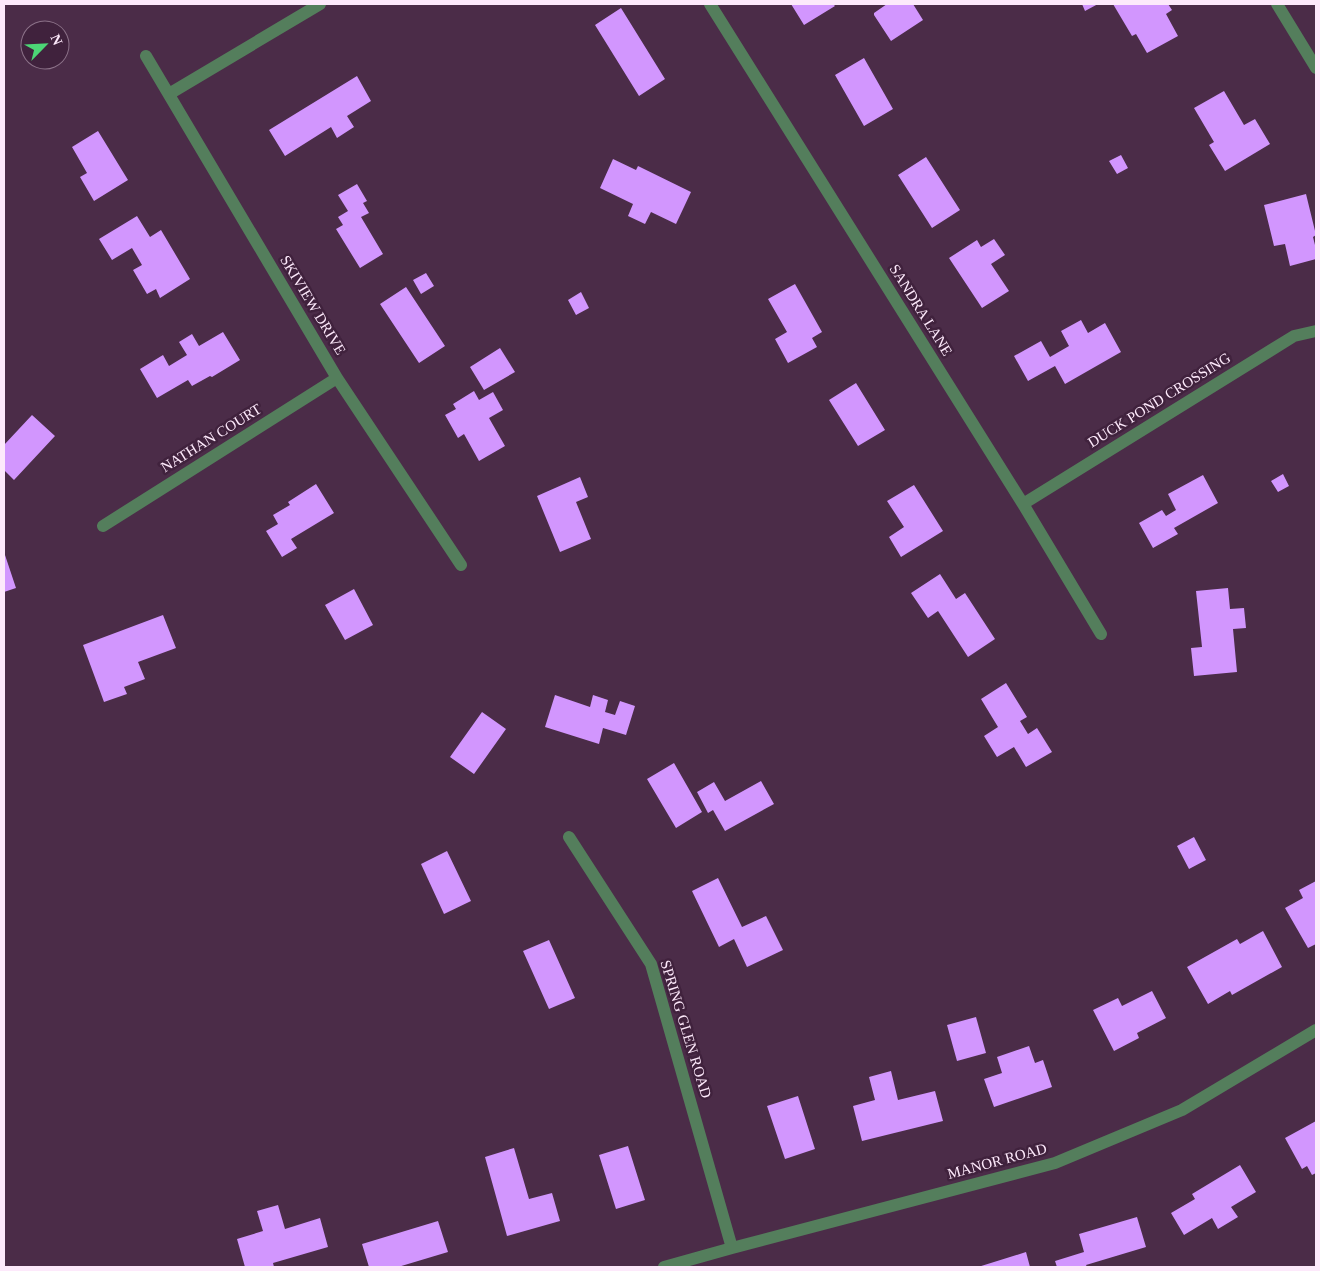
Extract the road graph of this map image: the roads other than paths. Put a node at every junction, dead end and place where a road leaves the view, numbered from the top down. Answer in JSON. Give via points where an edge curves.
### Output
{"nodes":[{"id":1,"x":320,"y":4,"type":"edge"},
{"id":2,"x":710,"y":4,"type":"edge"},
{"id":3,"x":1277,"y":4,"type":"edge"},
{"id":4,"x":146,"y":56,"type":"dead end"},
{"id":5,"x":1316,"y":68,"type":"edge"},
{"id":6,"x":168,"y":94,"type":"junction"},
{"id":7,"x":1316,"y":331,"type":"edge"},
{"id":8,"x":338,"y":378,"type":"junction"},
{"id":9,"x":1023,"y":504,"type":"junction"},
{"id":10,"x":103,"y":526,"type":"dead end"},
{"id":11,"x":461,"y":565,"type":"dead end"},
{"id":12,"x":1101,"y":634,"type":"dead end"},
{"id":13,"x":569,"y":837,"type":"dead end"},
{"id":14,"x":1316,"y":1030,"type":"edge"},
{"id":15,"x":732,"y":1248,"type":"junction"},
{"id":16,"x":664,"y":1267,"type":"edge"}],
"edges":[{"from":1,"to":6,"type":"street"},
{"from":2,"to":9,"type":"street","name":"SANDRA LANE"},
{"from":3,"to":5,"type":"street"},
{"from":4,"to":6,"type":"street","name":"SKIVIEW DRIVE"},
{"from":6,"to":8,"type":"street","name":"SKIVIEW DRIVE"},
{"from":7,"to":9,"type":"street","name":"DUCK POND CROSSING","via":[[1294,336]]},
{"from":8,"to":10,"type":"street","name":"NATHAN COURT"},
{"from":8,"to":11,"type":"street","name":"SKIVIEW DRIVE"},
{"from":9,"to":12,"type":"street","name":"SANDRA LANE"},
{"from":13,"to":15,"type":"street","name":"SPRING GLEN ROAD","via":[[651,964]]},
{"from":14,"to":15,"type":"street","name":"MANOR ROAD","via":[[1182,1110],[1055,1163]]},
{"from":15,"to":16,"type":"street","name":"MANOR ROAD"}]}
